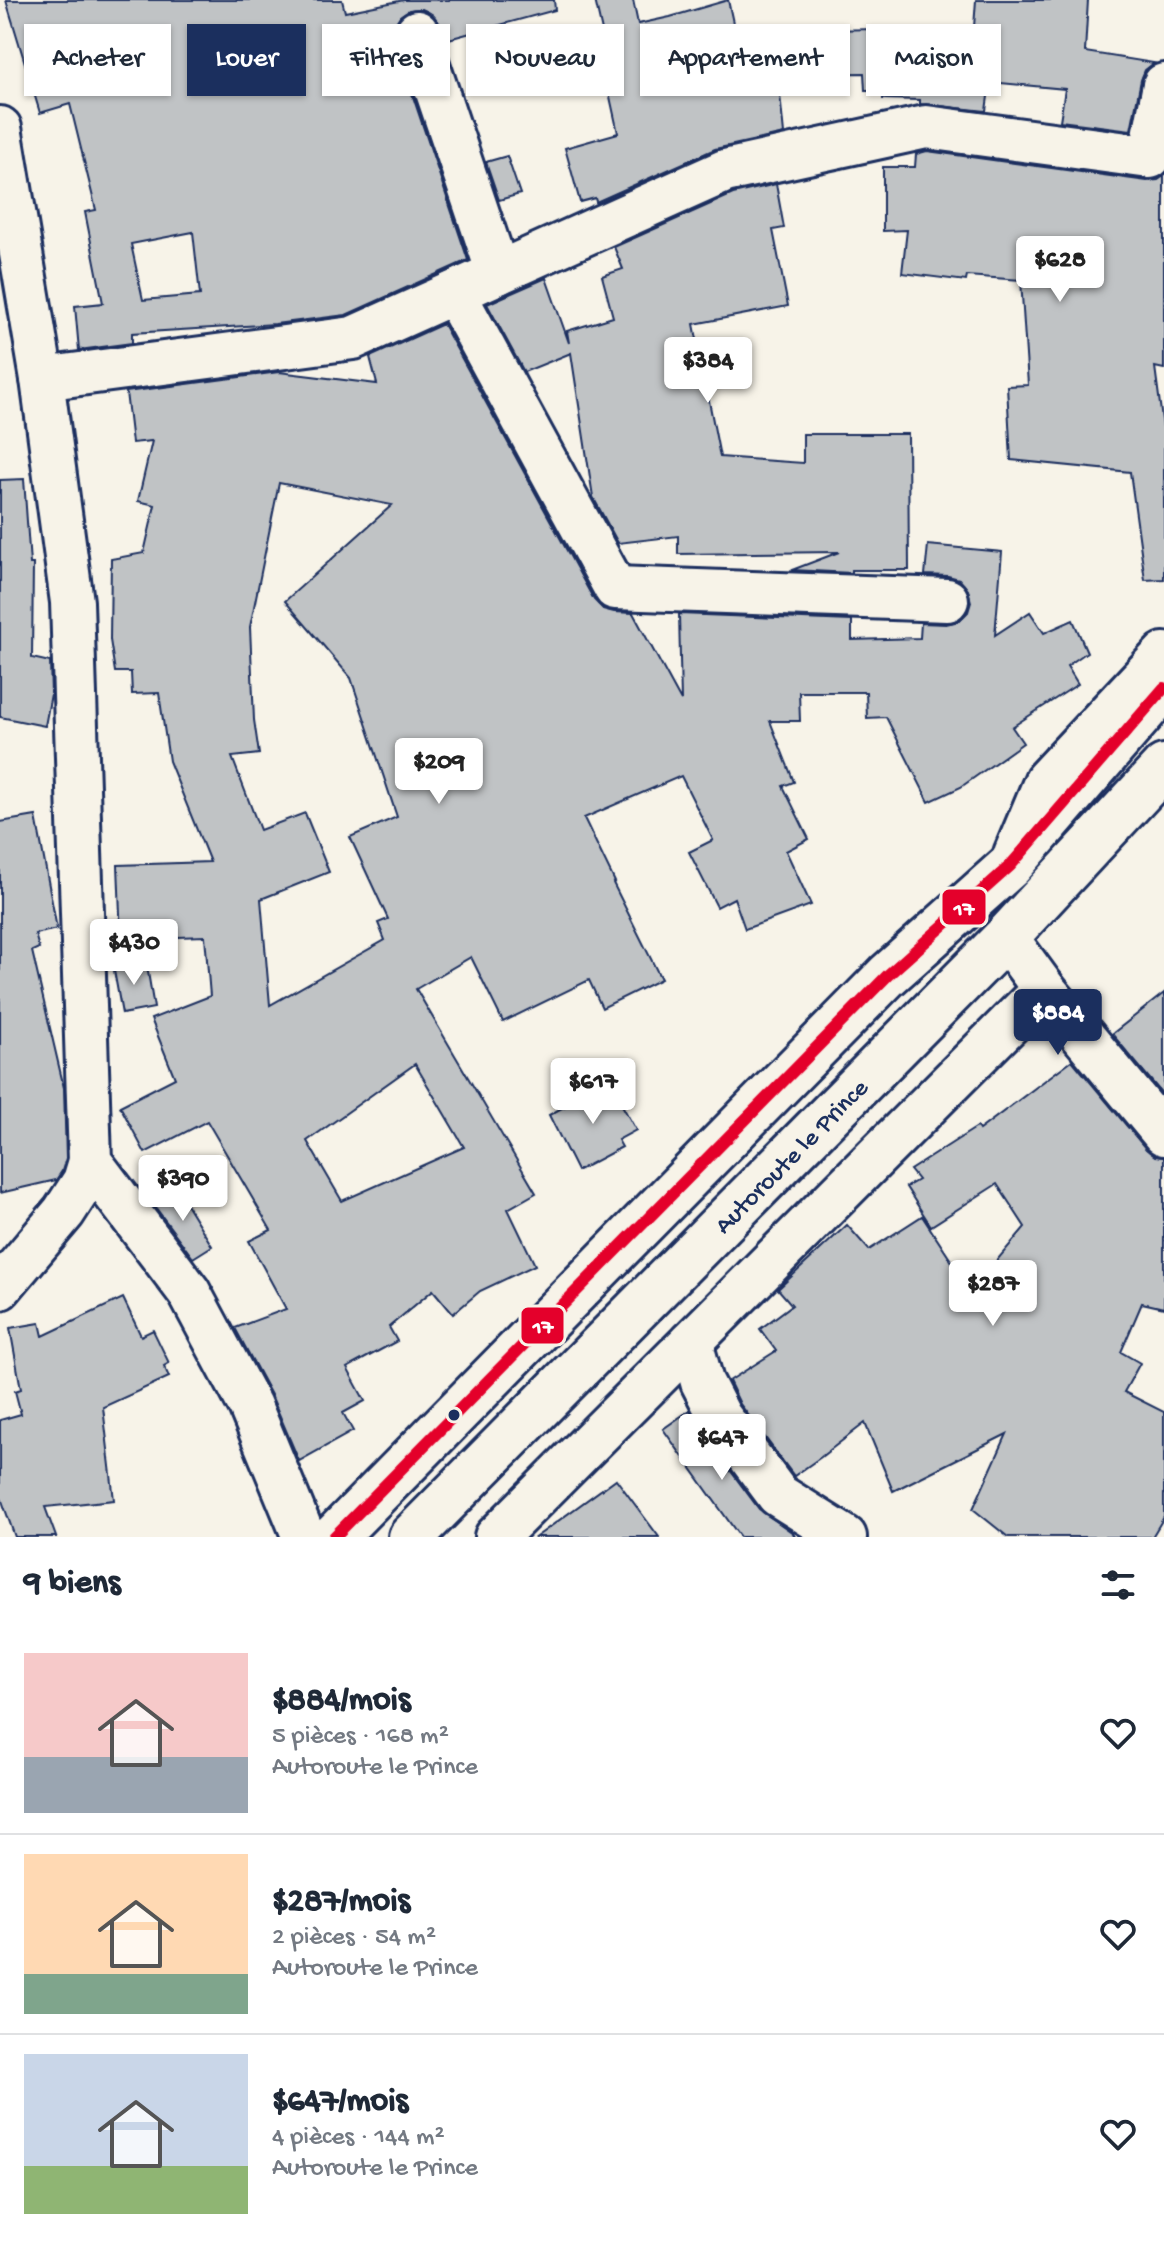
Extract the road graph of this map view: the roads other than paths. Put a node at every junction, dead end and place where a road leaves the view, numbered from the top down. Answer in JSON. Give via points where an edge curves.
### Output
{"nodes":[{"id":1,"x":1164,"y":85,"type":"edge"},
{"id":2,"x":439,"y":96,"type":"edge"},
{"id":3,"x":0,"y":128,"type":"edge"},
{"id":4,"x":498,"y":273,"type":"junction"},
{"id":5,"x":454,"y":293,"type":"junction"},
{"id":6,"x":14,"y":300,"type":"edge"},
{"id":7,"x":42,"y":379,"type":"junction"},
{"id":8,"x":947,"y":600,"type":"dead end"},
{"id":9,"x":1164,"y":654,"type":"edge"},
{"id":10,"x":1164,"y":688,"type":"edge"},
{"id":11,"x":1164,"y":767,"type":"edge"},
{"id":12,"x":1010,"y":866,"type":"junction"},
{"id":13,"x":1006,"y":937,"type":"junction"},
{"id":14,"x":1044,"y":989,"type":"junction"},
{"id":15,"x":1164,"y":1134,"type":"edge"},
{"id":16,"x":90,"y":1161,"type":"junction"},
{"id":17,"x":0,"y":1288,"type":"edge"},
{"id":18,"x":691,"y":1342,"type":"junction"},
{"id":19,"x":304,"y":1537,"type":"edge"},
{"id":20,"x":334,"y":1537,"type":"edge"},
{"id":21,"x":411,"y":1537,"type":"edge"},
{"id":22,"x":496,"y":1537,"type":"edge"},
{"id":23,"x":845,"y":1537,"type":"edge"}],
"edges":[{"from":1,"to":4,"type":"street","via":[[1150,157],[926,127],[725,171]]},
{"from":2,"to":4,"type":"street"},
{"from":3,"to":6,"type":"street"},
{"from":4,"to":5,"type":"street"},
{"from":5,"to":7,"type":"street","via":[[353,338]]},
{"from":5,"to":8,"type":"street","via":[[615,588]]},
{"from":6,"to":7,"type":"street"},
{"from":7,"to":16,"type":"street","via":[[72,602]]},
{"from":9,"to":12,"type":"street","via":[[1046,780]]},
{"from":10,"to":12,"type":"main road"},
{"from":11,"to":13,"type":"main road","name":"Autoroute le Prince"},
{"from":12,"to":20,"type":"main road","via":[[888,975]]},
{"from":13,"to":14,"type":"street"},
{"from":13,"to":21,"type":"main road","name":"Autoroute le Prince"},
{"from":14,"to":15,"type":"street"},
{"from":14,"to":18,"type":"street"},
{"from":16,"to":17,"type":"street","via":[[64,1212]]},
{"from":16,"to":19,"type":"street","via":[[189,1292],[250,1406]]},
{"from":18,"to":22,"type":"street"},
{"from":18,"to":23,"type":"street","via":[[702,1382],[720,1417],[778,1495]]}]}
